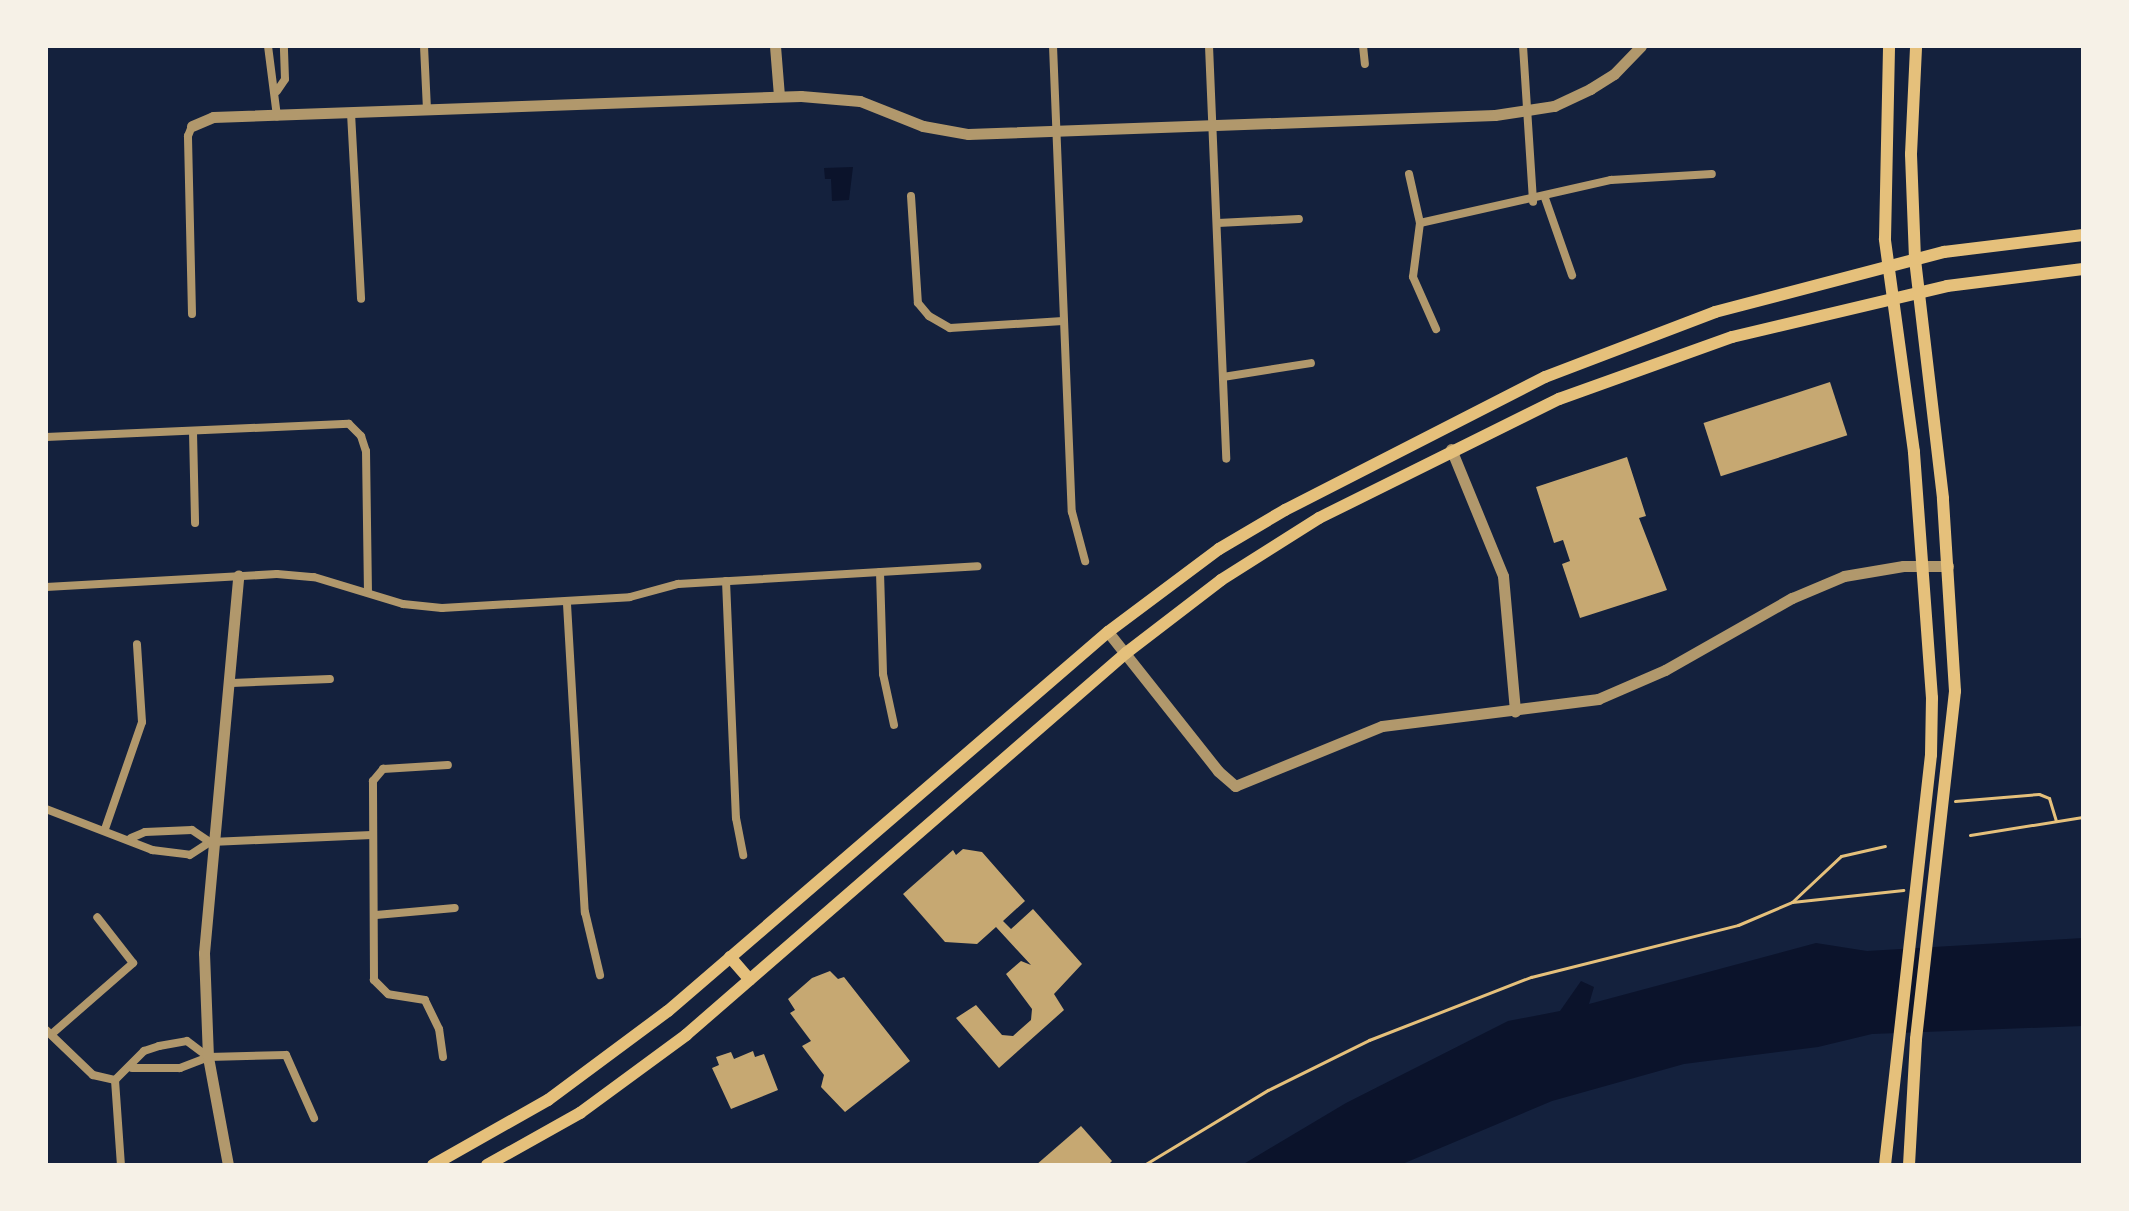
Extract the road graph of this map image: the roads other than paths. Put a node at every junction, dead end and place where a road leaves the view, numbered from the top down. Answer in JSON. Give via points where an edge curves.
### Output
{"nodes":[{"id":1,"x":268,"y":46,"type":"edge"},
{"id":2,"x":284,"y":46,"type":"edge"},
{"id":3,"x":424,"y":46,"type":"edge"},
{"id":4,"x":775,"y":46,"type":"edge"},
{"id":5,"x":1053,"y":46,"type":"edge"},
{"id":6,"x":1209,"y":46,"type":"edge"},
{"id":7,"x":1363,"y":46,"type":"edge"},
{"id":8,"x":1523,"y":46,"type":"edge"},
{"id":9,"x":1641,"y":46,"type":"edge"},
{"id":10,"x":1889,"y":46,"type":"edge"},
{"id":11,"x":1916,"y":46,"type":"edge"},
{"id":12,"x":1365,"y":64,"type":"dead end"},
{"id":13,"x":277,"y":91,"type":"junction"},
{"id":14,"x":779,"y":96,"type":"junction"},
{"id":15,"x":427,"y":110,"type":"junction"},
{"id":16,"x":1526,"y":110,"type":"junction"},
{"id":17,"x":351,"y":113,"type":"junction"},
{"id":18,"x":277,"y":116,"type":"junction"},
{"id":19,"x":1213,"y":124,"type":"junction"},
{"id":20,"x":192,"y":126,"type":"joint"},
{"id":21,"x":1057,"y":132,"type":"junction"},
{"id":22,"x":1409,"y":174,"type":"dead end"},
{"id":23,"x":1712,"y":174,"type":"dead end"},
{"id":24,"x":911,"y":196,"type":"dead end"},
{"id":25,"x":1545,"y":198,"type":"junction"},
{"id":26,"x":1533,"y":202,"type":"junction"},
{"id":27,"x":1299,"y":219,"type":"dead end"},
{"id":28,"x":1218,"y":223,"type":"junction"},
{"id":29,"x":1420,"y":223,"type":"junction"},
{"id":30,"x":2083,"y":235,"type":"edge"},
{"id":31,"x":1915,"y":259,"type":"junction"},
{"id":32,"x":1889,"y":266,"type":"junction"},
{"id":33,"x":2083,"y":269,"type":"edge"},
{"id":34,"x":1572,"y":275,"type":"dead end"},
{"id":35,"x":1919,"y":292,"type":"junction"},
{"id":36,"x":1892,"y":297,"type":"junction"},
{"id":37,"x":361,"y":299,"type":"dead end"},
{"id":38,"x":192,"y":314,"type":"dead end"},
{"id":39,"x":1063,"y":321,"type":"junction"},
{"id":40,"x":1436,"y":329,"type":"dead end"},
{"id":41,"x":1311,"y":363,"type":"dead end"},
{"id":42,"x":1223,"y":377,"type":"junction"},
{"id":43,"x":193,"y":432,"type":"junction"},
{"id":44,"x":46,"y":437,"type":"edge"},
{"id":45,"x":1451,"y":449,"type":"junction"},
{"id":46,"x":1226,"y":459,"type":"dead end"},
{"id":47,"x":195,"y":523,"type":"dead end"},
{"id":48,"x":1085,"y":561,"type":"dead end"},
{"id":49,"x":977,"y":566,"type":"dead end"},
{"id":50,"x":1924,"y":566,"type":"junction"},
{"id":51,"x":1948,"y":566,"type":"junction"},
{"id":52,"x":880,"y":572,"type":"junction"},
{"id":53,"x":238,"y":576,"type":"junction"},
{"id":54,"x":726,"y":581,"type":"junction"},
{"id":55,"x":46,"y":587,"type":"edge"},
{"id":56,"x":368,"y":592,"type":"junction"},
{"id":57,"x":567,"y":604,"type":"junction"},
{"id":58,"x":1108,"y":632,"type":"junction"},
{"id":59,"x":137,"y":644,"type":"dead end"},
{"id":60,"x":1126,"y":653,"type":"junction"},
{"id":61,"x":330,"y":679,"type":"dead end"},
{"id":62,"x":232,"y":683,"type":"junction"},
{"id":63,"x":1515,"y":711,"type":"junction"},
{"id":64,"x":894,"y":725,"type":"dead end"},
{"id":65,"x":448,"y":765,"type":"dead end"},
{"id":66,"x":46,"y":809,"type":"edge"},
{"id":67,"x":105,"y":829,"type":"junction"},
{"id":68,"x":161,"y":830,"type":"junction"},
{"id":69,"x":372,"y":835,"type":"junction"},
{"id":70,"x":131,"y":838,"type":"junction"},
{"id":71,"x":210,"y":842,"type":"junction"},
{"id":72,"x":161,"y":851,"type":"junction"},
{"id":73,"x":743,"y":855,"type":"dead end"},
{"id":74,"x":455,"y":908,"type":"dead end"},
{"id":75,"x":376,"y":915,"type":"junction"},
{"id":76,"x":97,"y":917,"type":"dead end"},
{"id":77,"x":730,"y":957,"type":"junction"},
{"id":78,"x":600,"y":975,"type":"dead end"},
{"id":79,"x":750,"y":980,"type":"junction"},
{"id":80,"x":50,"y":1031,"type":"edge"},
{"id":81,"x":159,"y":1046,"type":"junction"},
{"id":82,"x":208,"y":1057,"type":"junction"},
{"id":83,"x":443,"y":1057,"type":"dead end"},
{"id":84,"x":160,"y":1066,"type":"junction"},
{"id":85,"x":132,"y":1068,"type":"junction"},
{"id":86,"x":115,"y":1080,"type":"junction"},
{"id":87,"x":314,"y":1118,"type":"dead end"},
{"id":88,"x":121,"y":1165,"type":"edge"},
{"id":89,"x":228,"y":1165,"type":"edge"},
{"id":90,"x":433,"y":1165,"type":"edge"},
{"id":91,"x":487,"y":1165,"type":"edge"},
{"id":92,"x":1885,"y":1165,"type":"edge"},
{"id":93,"x":1909,"y":1165,"type":"edge"}],
"edges":[{"from":1,"to":13,"type":"street","via":[[269,78]]},
{"from":2,"to":13,"type":"street","via":[[285,79]]},
{"from":3,"to":15,"type":"street"},
{"from":4,"to":14,"type":"street"},
{"from":5,"to":21,"type":"street"},
{"from":6,"to":19,"type":"street"},
{"from":7,"to":12,"type":"street"},
{"from":8,"to":16,"type":"street"},
{"from":9,"to":16,"type":"street","via":[[1614,74],[1590,89],[1554,106]]},
{"from":10,"to":32,"type":"main road","via":[[1883,184]]},
{"from":11,"to":31,"type":"main road","via":[[1911,154]]},
{"from":13,"to":18,"type":"street"},
{"from":14,"to":15,"type":"street"},
{"from":14,"to":21,"type":"street","via":[[860,101],[941,131]]},
{"from":15,"to":17,"type":"street"},
{"from":16,"to":19,"type":"street"},
{"from":16,"to":26,"type":"street"},
{"from":17,"to":18,"type":"street"},
{"from":17,"to":37,"type":"street"},
{"from":18,"to":20,"type":"street","via":[[213,117]]},
{"from":19,"to":21,"type":"street"},
{"from":19,"to":28,"type":"street"},
{"from":20,"to":38,"type":"street"},
{"from":21,"to":39,"type":"street"},
{"from":22,"to":29,"type":"street"},
{"from":23,"to":25,"type":"street","via":[[1611,180]]},
{"from":24,"to":39,"type":"street","via":[[918,303],[929,316],[950,328]]},
{"from":25,"to":26,"type":"street"},
{"from":25,"to":34,"type":"street"},
{"from":26,"to":29,"type":"street"},
{"from":27,"to":28,"type":"street"},
{"from":28,"to":42,"type":"street"},
{"from":29,"to":40,"type":"street","via":[[1413,277]]},
{"from":30,"to":31,"type":"main road"},
{"from":31,"to":32,"type":"main road"},
{"from":31,"to":35,"type":"main road"},
{"from":32,"to":36,"type":"main road"},
{"from":32,"to":58,"type":"main road","via":[[1715,312],[1545,377],[1285,510],[1219,549]]},
{"from":33,"to":35,"type":"main road"},
{"from":35,"to":36,"type":"main road"},
{"from":35,"to":51,"type":"main road"},
{"from":36,"to":45,"type":"main road","via":[[1758,330],[1654,363]]},
{"from":36,"to":50,"type":"main road"},
{"from":39,"to":48,"type":"street","via":[[1072,512]]},
{"from":41,"to":42,"type":"street"},
{"from":42,"to":46,"type":"street"},
{"from":43,"to":44,"type":"street"},
{"from":43,"to":47,"type":"street"},
{"from":43,"to":56,"type":"street","via":[[333,424],[356,429],[366,451]]},
{"from":45,"to":60,"type":"main road","via":[[1319,518],[1221,580]]},
{"from":45,"to":63,"type":"street","via":[[1503,576]]},
{"from":49,"to":52,"type":"street"},
{"from":50,"to":51,"type":"street"},
{"from":50,"to":63,"type":"street","via":[[1844,576],[1792,598],[1665,670],[1598,699]]},
{"from":50,"to":92,"type":"main road","via":[[1931,755]]},
{"from":51,"to":93,"type":"main road","via":[[1955,691],[1916,1039]]},
{"from":52,"to":54,"type":"street"},
{"from":52,"to":64,"type":"street","via":[[883,674]]},
{"from":53,"to":55,"type":"street"},
{"from":53,"to":56,"type":"street","via":[[314,577]]},
{"from":53,"to":62,"type":"street"},
{"from":54,"to":57,"type":"street"},
{"from":54,"to":73,"type":"street","via":[[736,818]]},
{"from":56,"to":57,"type":"street","via":[[403,604],[442,608]]},
{"from":57,"to":78,"type":"street","via":[[585,912]]},
{"from":58,"to":60,"type":"street"},
{"from":58,"to":77,"type":"main road"},
{"from":59,"to":67,"type":"street","via":[[142,722]]},
{"from":60,"to":63,"type":"street","via":[[1235,786],[1382,726],[1472,711]]},
{"from":60,"to":79,"type":"main road"},
{"from":61,"to":62,"type":"street"},
{"from":62,"to":71,"type":"street"},
{"from":65,"to":69,"type":"street","via":[[383,769],[373,781]]},
{"from":66,"to":67,"type":"street"},
{"from":67,"to":70,"type":"street"},
{"from":68,"to":70,"type":"street"},
{"from":68,"to":71,"type":"street","via":[[192,830]]},
{"from":68,"to":72,"type":"street"},
{"from":69,"to":71,"type":"street"},
{"from":69,"to":75,"type":"street"},
{"from":70,"to":72,"type":"street","via":[[141,848]]},
{"from":71,"to":72,"type":"street","via":[[190,855]]},
{"from":71,"to":82,"type":"street","via":[[204,953]]},
{"from":74,"to":75,"type":"street"},
{"from":75,"to":83,"type":"street","via":[[376,985],[388,994],[425,1000],[439,1029]]},
{"from":76,"to":80,"type":"street","via":[[133,963]]},
{"from":77,"to":79,"type":"main road"},
{"from":77,"to":90,"type":"main road","via":[[668,1011],[548,1100]]},
{"from":79,"to":91,"type":"main road","via":[[580,1113]]},
{"from":80,"to":86,"type":"street","via":[[93,1075]]},
{"from":81,"to":82,"type":"street","via":[[187,1041]]},
{"from":81,"to":84,"type":"street"},
{"from":81,"to":85,"type":"street","via":[[144,1051]]},
{"from":82,"to":84,"type":"street","via":[[195,1066]]},
{"from":82,"to":87,"type":"street","via":[[286,1055]]},
{"from":82,"to":89,"type":"street"},
{"from":84,"to":85,"type":"street"},
{"from":85,"to":86,"type":"street"},
{"from":86,"to":88,"type":"street"}]}
